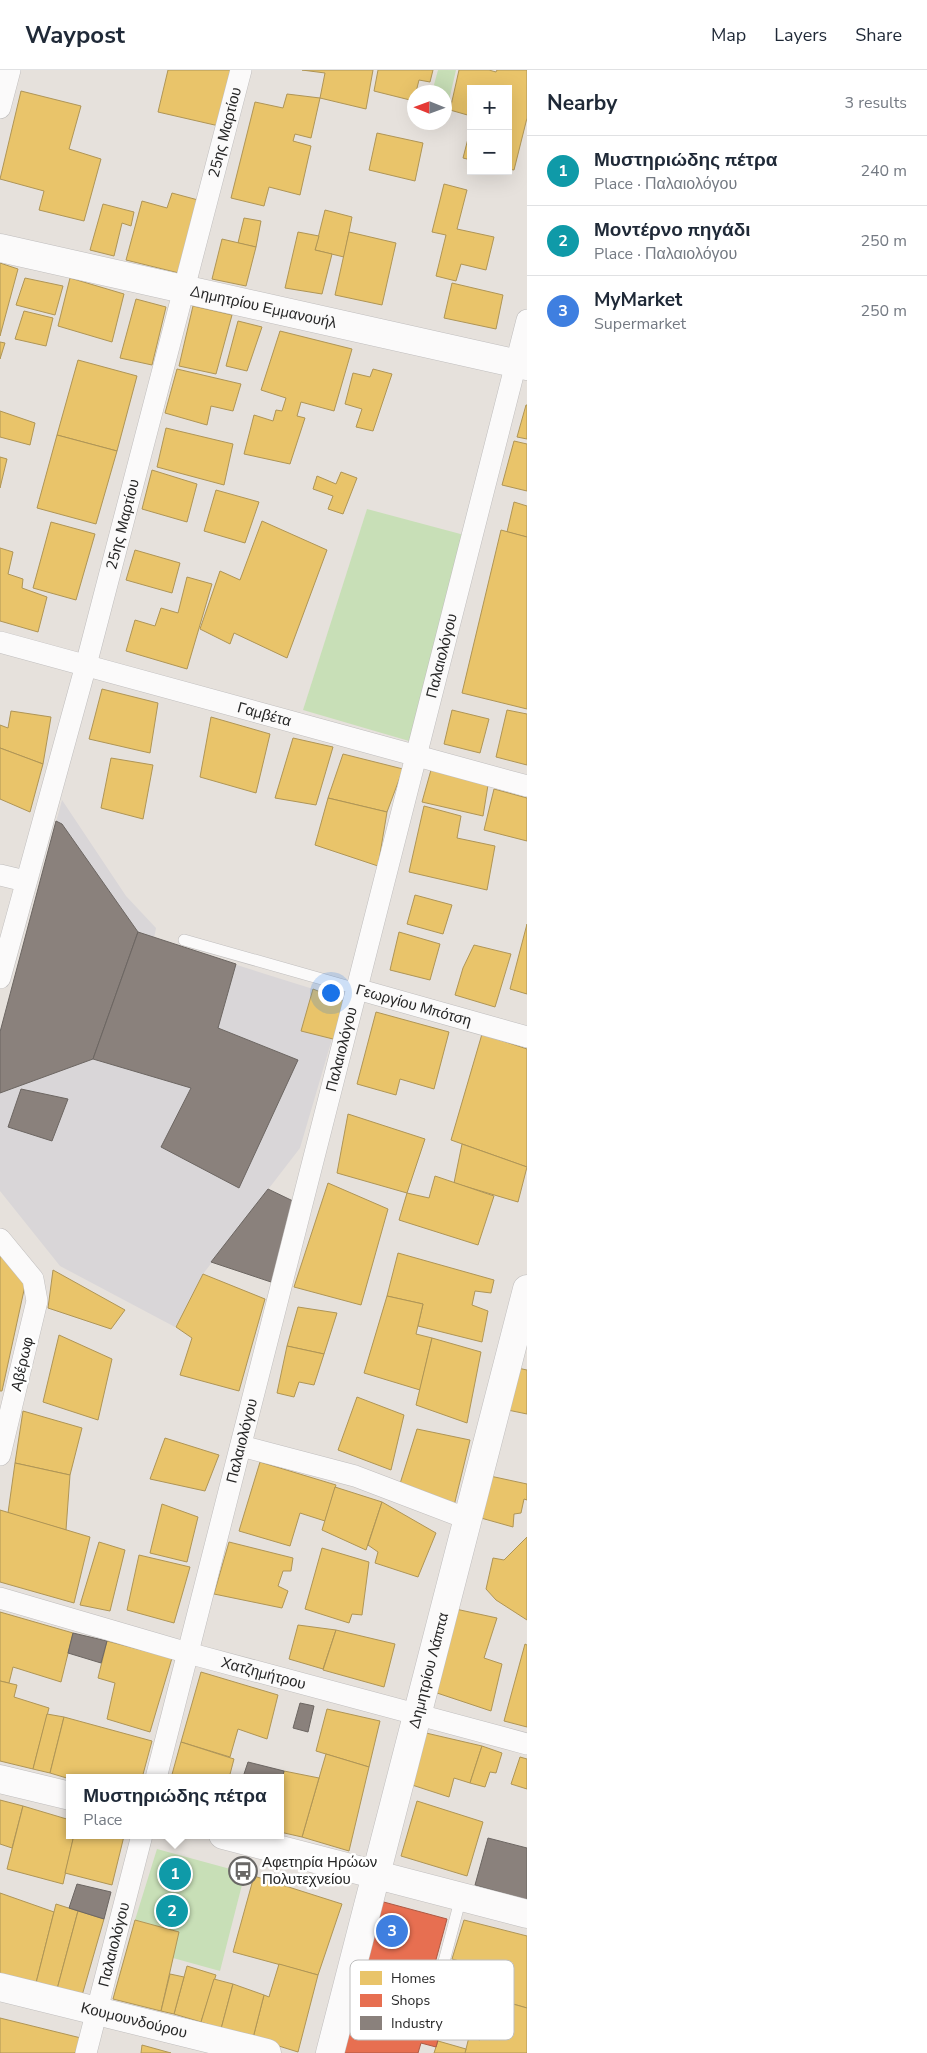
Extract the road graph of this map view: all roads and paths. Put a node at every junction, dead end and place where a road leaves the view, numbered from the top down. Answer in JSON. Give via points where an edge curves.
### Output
{"nodes":[{"id":1,"x":10,"y":70,"type":"edge"},
{"id":2,"x":241,"y":70,"type":"edge"},
{"id":3,"x":0,"y":108,"type":"edge"},
{"id":4,"x":0,"y":248,"type":"edge"},
{"id":5,"x":185,"y":289,"type":"junction"},
{"id":6,"x":527,"y":320,"type":"edge"},
{"id":7,"x":522,"y":364,"type":"edge"},
{"id":8,"x":0,"y":642,"type":"edge"},
{"id":9,"x":86,"y":666,"type":"junction"},
{"id":10,"x":417,"y":756,"type":"junction"},
{"id":11,"x":527,"y":786,"type":"edge"},
{"id":12,"x":0,"y":875,"type":"edge"},
{"id":13,"x":25,"y":881,"type":"junction"},
{"id":14,"x":184,"y":940,"type":"dead end"},
{"id":15,"x":0,"y":978,"type":"edge"},
{"id":16,"x":357,"y":989,"type":"junction"},
{"id":17,"x":527,"y":1037,"type":"edge"},
{"id":18,"x":0,"y":1239,"type":"edge"},
{"id":19,"x":527,"y":1289,"type":"edge"},
{"id":20,"x":241,"y":1446,"type":"junction"},
{"id":21,"x":0,"y":1455,"type":"edge"},
{"id":22,"x":468,"y":1519,"type":"junction"},
{"id":23,"x":0,"y":1598,"type":"edge"},
{"id":24,"x":188,"y":1653,"type":"junction"},
{"id":25,"x":417,"y":1716,"type":"junction"},
{"id":26,"x":527,"y":1744,"type":"edge"},
{"id":27,"x":157,"y":1774,"type":"edge"},
{"id":28,"x":0,"y":1779,"type":"edge"},
{"id":29,"x":66,"y":1795,"type":"edge"},
{"id":30,"x":141,"y":1839,"type":"edge"},
{"id":31,"x":238,"y":1839,"type":"edge"},
{"id":32,"x":376,"y":1875,"type":"junction"},
{"id":33,"x":461,"y":1897,"type":"junction"},
{"id":34,"x":527,"y":1914,"type":"edge"},
{"id":35,"x":354,"y":1960,"type":"edge"},
{"id":36,"x":444,"y":1960,"type":"edge"},
{"id":37,"x":350,"y":1976,"type":"edge"},
{"id":38,"x":0,"y":1987,"type":"edge"},
{"id":39,"x":97,"y":2011,"type":"junction"},
{"id":40,"x":86,"y":2053,"type":"edge"},
{"id":41,"x":267,"y":2053,"type":"edge"},
{"id":42,"x":330,"y":2053,"type":"edge"}],
"edges":[{"from":1,"to":3,"type":"street"},
{"from":2,"to":5,"type":"street","name":"25ης Μαρτίου"},
{"from":4,"to":5,"type":"street","name":"Δημητρίου Εμμανουήλ"},
{"from":5,"to":7,"type":"street","name":"Δημητρίου Εμμανουήλ"},
{"from":5,"to":9,"type":"street","name":"25ης Μαρτίου"},
{"from":6,"to":7,"type":"street","name":"Παλαιολόγου"},
{"from":7,"to":10,"type":"street","name":"Παλαιολόγου"},
{"from":8,"to":9,"type":"street","name":"Γαμβέτα"},
{"from":9,"to":10,"type":"street","name":"Γαμβέτα"},
{"from":9,"to":13,"type":"street","name":"25ης Μαρτίου"},
{"from":10,"to":11,"type":"street","name":"Γαμβέτα"},
{"from":10,"to":16,"type":"street","name":"Παλαιολόγου"},
{"from":12,"to":13,"type":"street"},
{"from":13,"to":15,"type":"street","name":"25ης Μαρτίου"},
{"from":14,"to":16,"type":"lane","name":"Γεωργίου Μπότση"},
{"from":16,"to":17,"type":"street","name":"Γεωργίου Μπότση"},
{"from":16,"to":20,"type":"street","name":"Παλαιολόγου"},
{"from":18,"to":21,"type":"street","name":"Αβέρωφ","via":[[33,1279],[37,1301]]},
{"from":19,"to":22,"type":"street","name":"Δημητρίου Λάππα"},
{"from":20,"to":22,"type":"street","via":[[355,1476]]},
{"from":20,"to":24,"type":"street","name":"Παλαιολόγου"},
{"from":22,"to":25,"type":"street","name":"Δημητρίου Λάππα"},
{"from":23,"to":24,"type":"street","name":"Χατζημήτρου"},
{"from":24,"to":25,"type":"street","name":"Χατζημήτρου"},
{"from":24,"to":27,"type":"street","name":"Παλαιολόγου"},
{"from":25,"to":26,"type":"street","name":"Χατζημήτρου"},
{"from":25,"to":32,"type":"street","name":"Δημητρίου Λάππα"},
{"from":28,"to":29,"type":"street"},
{"from":30,"to":39,"type":"street","name":"Παλαιολόγου"},
{"from":31,"to":32,"type":"street"},
{"from":32,"to":33,"type":"street"},
{"from":32,"to":35,"type":"street","name":"Δημητρίου Λάππα"},
{"from":33,"to":34,"type":"street"},
{"from":33,"to":36,"type":"lane"},
{"from":37,"to":42,"type":"street","name":"Δημητρίου Λάππα"},
{"from":38,"to":39,"type":"street","name":"Κουμουνδούρου"},
{"from":39,"to":40,"type":"street","name":"Παλαιολόγου"},
{"from":39,"to":41,"type":"street","name":"Κουμουνδούρου"}]}
